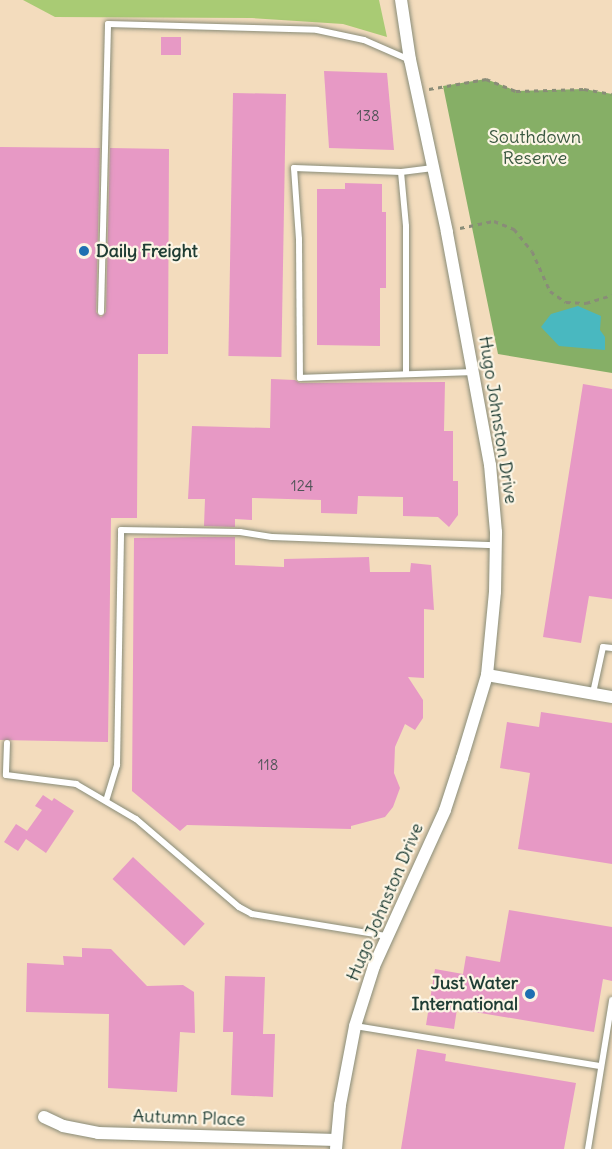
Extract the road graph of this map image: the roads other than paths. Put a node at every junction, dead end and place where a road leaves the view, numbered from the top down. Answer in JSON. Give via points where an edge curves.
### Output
{"nodes":[{"id":1,"x":401,"y":0,"type":"edge"},
{"id":2,"x":410,"y":60,"type":"junction"},
{"id":3,"x":433,"y":168,"type":"junction"},
{"id":4,"x":401,"y":172,"type":"junction"},
{"id":5,"x":101,"y":312,"type":"dead end"},
{"id":6,"x":473,"y":372,"type":"junction"},
{"id":7,"x":406,"y":374,"type":"junction"},
{"id":8,"x":495,"y":545,"type":"junction"},
{"id":9,"x":612,"y":648,"type":"edge"},
{"id":10,"x":487,"y":675,"type":"junction"},
{"id":11,"x":593,"y":693,"type":"junction"},
{"id":12,"x":612,"y":696,"type":"edge"},
{"id":13,"x":7,"y":743,"type":"dead end"},
{"id":14,"x":106,"y":801,"type":"junction"},
{"id":15,"x":387,"y":936,"type":"junction"},
{"id":16,"x":612,"y":1000,"type":"edge"},
{"id":17,"x":355,"y":1026,"type":"junction"},
{"id":18,"x":600,"y":1066,"type":"junction"},
{"id":19,"x":44,"y":1117,"type":"dead end"},
{"id":20,"x":336,"y":1145,"type":"edge"},
{"id":21,"x":588,"y":1149,"type":"edge"}],
"edges":[{"from":1,"to":2,"type":"street","name":"Hugo Johnston Drive"},
{"from":2,"to":3,"type":"street","name":"Hugo Johnston Drive"},
{"from":2,"to":5,"type":"lane","via":[[364,39],[317,30],[108,24]]},
{"from":3,"to":4,"type":"lane"},
{"from":3,"to":6,"type":"street","name":"Hugo Johnston Drive"},
{"from":4,"to":7,"type":"lane","via":[[406,226]]},
{"from":4,"to":7,"type":"lane","via":[[294,168],[300,378]]},
{"from":6,"to":7,"type":"lane"},
{"from":6,"to":8,"type":"street","name":"Hugo Johnston Drive","via":[[490,465]]},
{"from":8,"to":10,"type":"street","name":"Hugo Johnston Drive"},
{"from":8,"to":14,"type":"lane","via":[[121,530],[117,765]]},
{"from":9,"to":11,"type":"lane","via":[[603,647]]},
{"from":10,"to":11,"type":"street"},
{"from":10,"to":15,"type":"street","name":"Hugo Johnston Drive","via":[[445,810]]},
{"from":11,"to":12,"type":"street"},
{"from":13,"to":14,"type":"lane","via":[[6,775],[76,784]]},
{"from":14,"to":15,"type":"lane","via":[[164,841],[252,914]]},
{"from":15,"to":17,"type":"street","name":"Hugo Johnston Drive"},
{"from":16,"to":18,"type":"lane"},
{"from":17,"to":18,"type":"lane"},
{"from":17,"to":20,"type":"street","name":"Hugo Johnston Drive"},
{"from":18,"to":21,"type":"lane"},
{"from":19,"to":20,"type":"street","name":"Autumn Place","via":[[63,1126],[98,1133]]}]}
